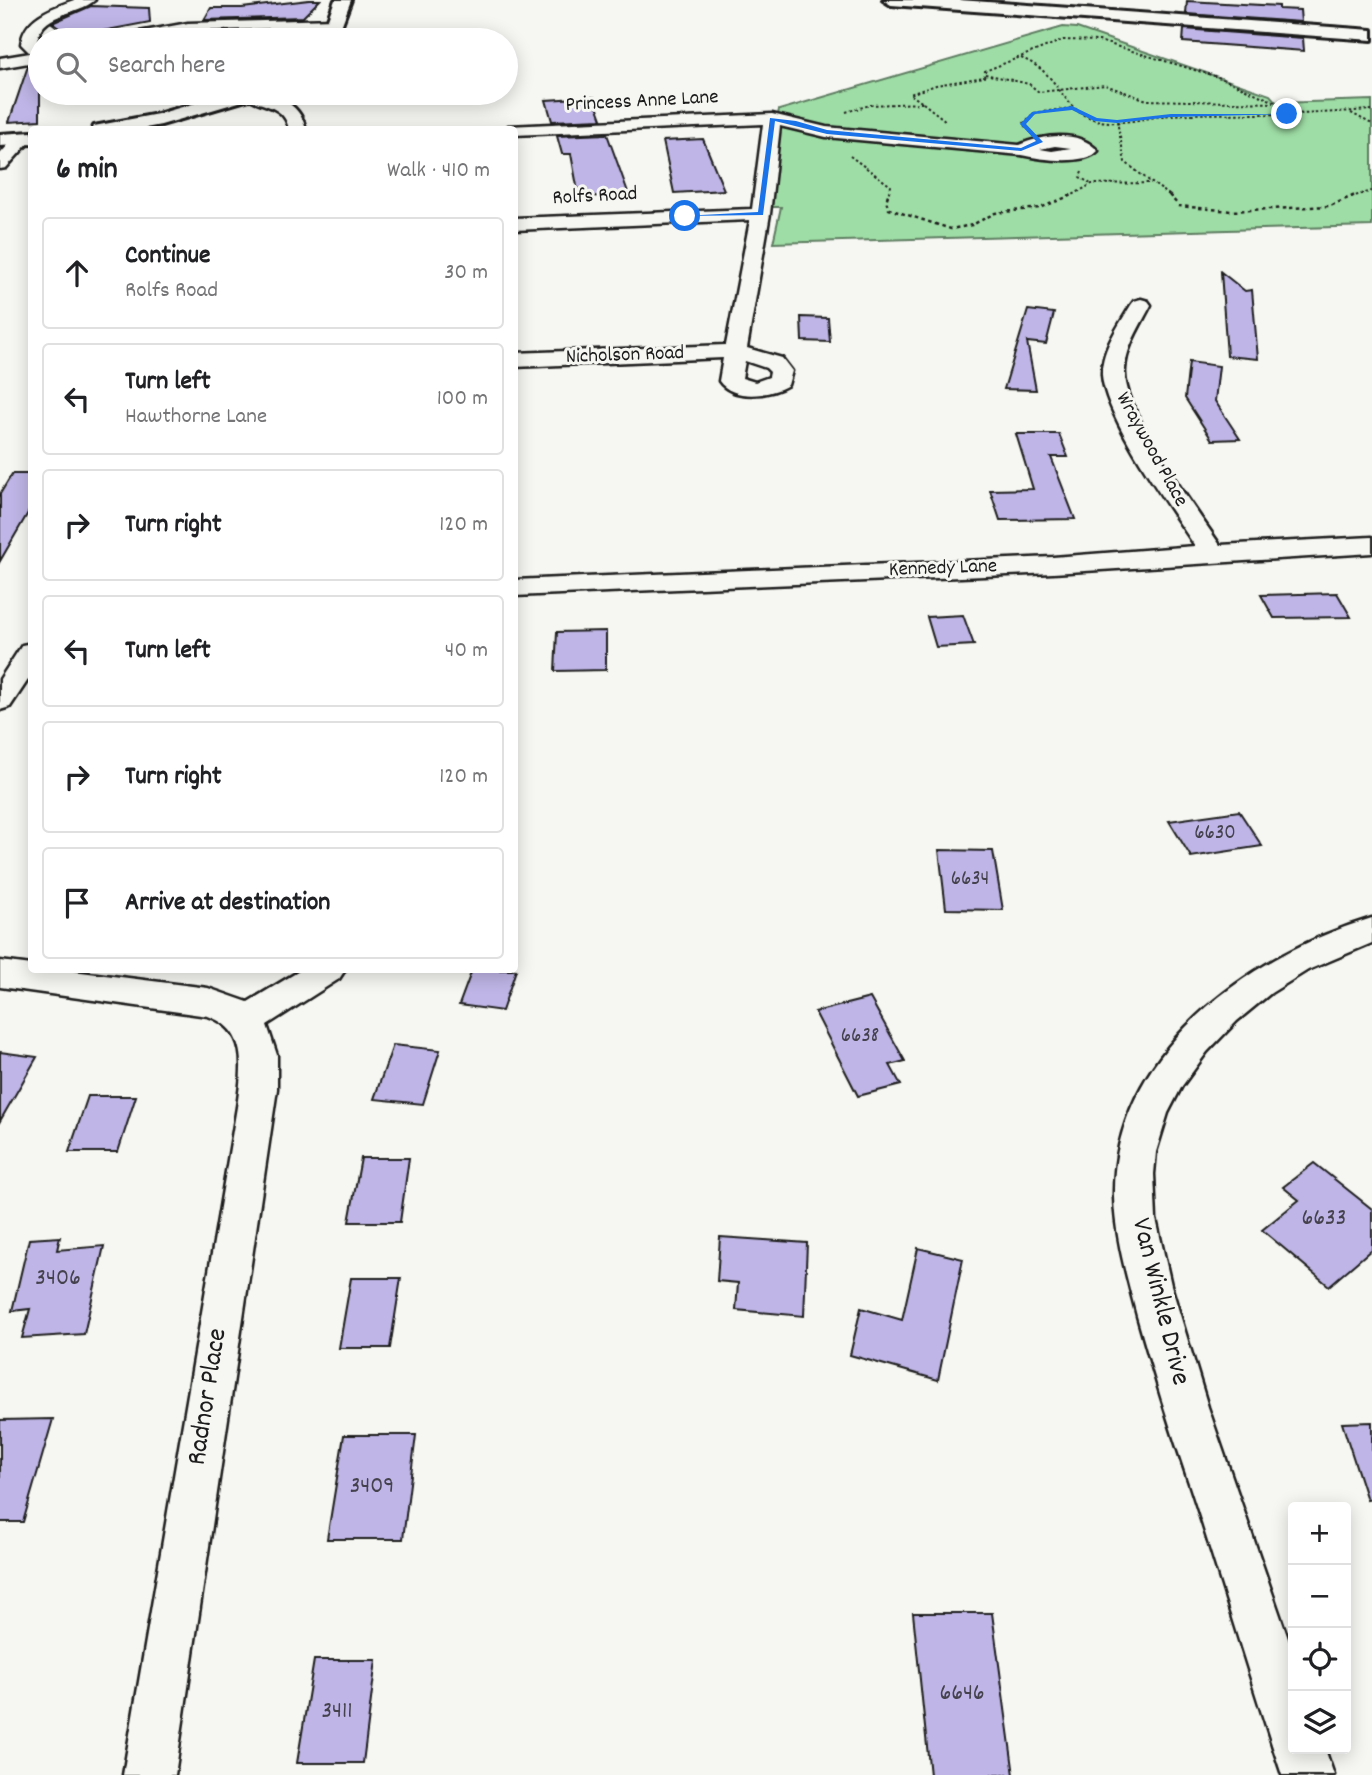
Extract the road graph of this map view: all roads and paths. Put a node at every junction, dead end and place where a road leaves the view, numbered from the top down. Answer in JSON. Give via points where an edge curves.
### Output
{"nodes":[{"id":1,"x":88,"y":0,"type":"edge"},
{"id":2,"x":343,"y":0,"type":"edge"},
{"id":3,"x":891,"y":0,"type":"edge"},
{"id":4,"x":335,"y":23,"type":"junction"},
{"id":5,"x":34,"y":28,"type":"edge"},
{"id":6,"x":183,"y":28,"type":"edge"},
{"id":7,"x":333,"y":28,"type":"edge"},
{"id":8,"x":1372,"y":34,"type":"edge"},
{"id":9,"x":28,"y":57,"type":"edge"},
{"id":10,"x":1020,"y":58,"type":"junction"},
{"id":11,"x":0,"y":63,"type":"edge"},
{"id":12,"x":985,"y":74,"type":"junction"},
{"id":13,"x":1061,"y":88,"type":"junction"},
{"id":14,"x":1277,"y":103,"type":"junction"},
{"id":15,"x":208,"y":105,"type":"edge"},
{"id":16,"x":282,"y":105,"type":"edge"},
{"id":17,"x":1072,"y":108,"type":"junction"},
{"id":18,"x":1372,"y":110,"type":"edge"},
{"id":19,"x":1351,"y":112,"type":"junction"},
{"id":20,"x":1302,"y":114,"type":"junction"},
{"id":21,"x":772,"y":119,"type":"junction"},
{"id":22,"x":1117,"y":121,"type":"junction"},
{"id":23,"x":1372,"y":124,"type":"edge"},
{"id":24,"x":123,"y":126,"type":"edge"},
{"id":25,"x":297,"y":126,"type":"edge"},
{"id":26,"x":518,"y":130,"type":"edge"},
{"id":27,"x":819,"y":130,"type":"junction"},
{"id":28,"x":27,"y":138,"type":"edge"},
{"id":29,"x":0,"y":140,"type":"edge"},
{"id":30,"x":1040,"y":142,"type":"junction"},
{"id":31,"x":1021,"y":149,"type":"junction"},
{"id":32,"x":0,"y":164,"type":"edge"},
{"id":33,"x":1152,"y":183,"type":"junction"},
{"id":34,"x":1372,"y":191,"type":"edge"},
{"id":35,"x":761,"y":214,"type":"junction"},
{"id":36,"x":518,"y":224,"type":"edge"},
{"id":37,"x":1142,"y":305,"type":"dead end"},
{"id":38,"x":518,"y":360,"type":"edge"},
{"id":39,"x":1372,"y":545,"type":"edge"},
{"id":40,"x":1212,"y":553,"type":"junction"},
{"id":41,"x":518,"y":587,"type":"edge"},
{"id":42,"x":28,"y":657,"type":"edge"},
{"id":43,"x":0,"y":701,"type":"edge"},
{"id":44,"x":1372,"y":930,"type":"edge"},
{"id":45,"x":322,"y":973,"type":"edge"},
{"id":46,"x":0,"y":974,"type":"edge"},
{"id":47,"x":246,"y":1021,"type":"junction"},
{"id":48,"x":1288,"y":1716,"type":"edge"},
{"id":49,"x":1301,"y":1754,"type":"edge"},
{"id":50,"x":149,"y":1775,"type":"edge"},
{"id":51,"x":1308,"y":1775,"type":"edge"}],
"edges":[{"from":1,"to":5,"type":"street"},
{"from":2,"to":4,"type":"street"},
{"from":3,"to":8,"type":"street"},
{"from":4,"to":6,"type":"street"},
{"from":4,"to":7,"type":"street"},
{"from":9,"to":11,"type":"street"},
{"from":10,"to":12,"type":"path"},
{"from":10,"to":13,"type":"path","via":[[1039,63]]},
{"from":10,"to":14,"type":"path","via":[[1063,40],[1098,41],[1221,78]]},
{"from":12,"to":13,"type":"path","via":[[1029,83],[1039,92]]},
{"from":12,"to":27,"type":"path","via":[[984,78],[910,94],[923,103],[870,105],[838,115],[818,125]]},
{"from":13,"to":14,"type":"path","via":[[1105,85],[1147,100]]},
{"from":13,"to":17,"type":"path"},
{"from":14,"to":20,"type":"path"},
{"from":15,"to":24,"type":"street"},
{"from":16,"to":25,"type":"street"},
{"from":17,"to":22,"type":"path","via":[[1096,120]]},
{"from":17,"to":30,"type":"path","via":[[1034,113],[1023,124]]},
{"from":18,"to":19,"type":"path"},
{"from":19,"to":20,"type":"path"},
{"from":19,"to":23,"type":"path"},
{"from":20,"to":22,"type":"path"},
{"from":21,"to":26,"type":"street","name":"Princess Anne Lane"},
{"from":21,"to":27,"type":"street","name":"Princess Anne Lane"},
{"from":21,"to":35,"type":"street"},
{"from":22,"to":33,"type":"path","via":[[1125,162]]},
{"from":27,"to":31,"type":"street","name":"Princess Anne Lane"},
{"from":27,"to":33,"type":"path","via":[[821,139],[891,186],[886,201],[889,209],[950,229],[972,225],[995,213],[1040,208],[1092,184]]},
{"from":28,"to":29,"type":"street"},
{"from":28,"to":32,"type":"street"},
{"from":30,"to":31,"type":"street"},
{"from":30,"to":31,"type":"street","name":"Princess Anne Lane","via":[[1071,143],[1088,152],[1052,156]]},
{"from":33,"to":34,"type":"path","via":[[1179,206],[1231,211],[1330,206]]},
{"from":35,"to":36,"type":"street","name":"Rolfs Road"},
{"from":35,"to":38,"type":"street","name":"Nicholson Road","via":[[734,351]]},
{"from":37,"to":40,"type":"street","name":"Wraywood Place","via":[[1116,357],[1115,388],[1134,429]]},
{"from":39,"to":40,"type":"street","name":"Kennedy Lane"},
{"from":40,"to":41,"type":"street","name":"Kennedy Lane","via":[[1054,565]]},
{"from":42,"to":43,"type":"street"},
{"from":44,"to":48,"type":"street","name":"Van Winkle Drive","via":[[1330,944],[1287,967],[1241,998],[1200,1034],[1172,1067],[1151,1106],[1137,1152],[1134,1202],[1142,1257],[1182,1396]]},
{"from":45,"to":47,"type":"street"},
{"from":46,"to":47,"type":"street","via":[[208,1002],[228,1008]]},
{"from":47,"to":50,"type":"street","name":"Radnor Place","via":[[255,1032],[259,1061],[251,1138]]},
{"from":49,"to":51,"type":"street"}]}
